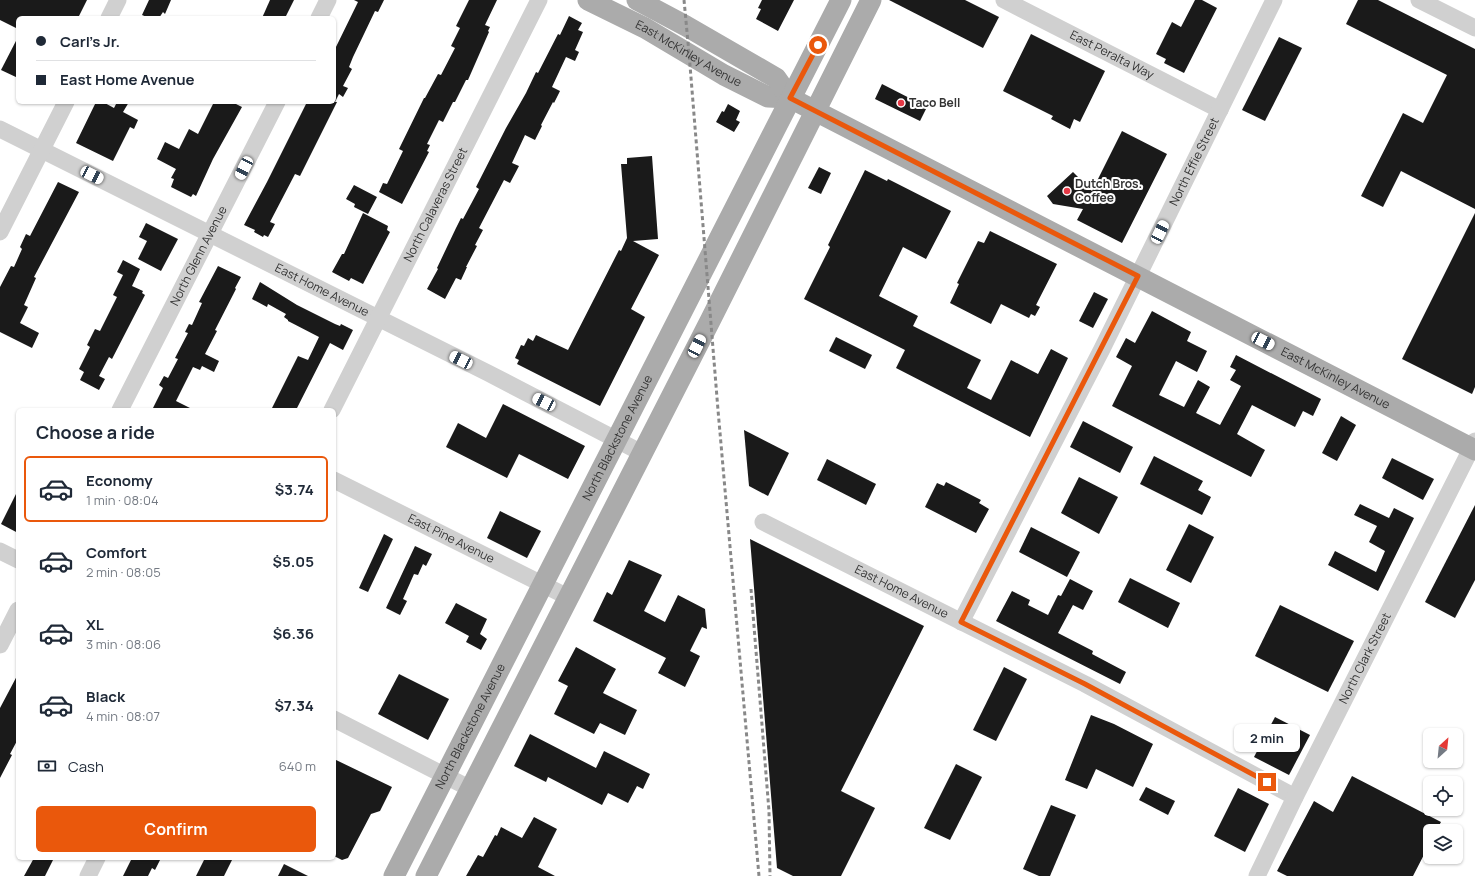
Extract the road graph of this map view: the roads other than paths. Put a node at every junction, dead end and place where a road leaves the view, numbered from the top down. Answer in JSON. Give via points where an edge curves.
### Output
{"nodes":[{"id":1,"x":118,"y":0,"type":"edge"},
{"id":2,"x":328,"y":0,"type":"edge"},
{"id":3,"x":539,"y":0,"type":"edge"},
{"id":4,"x":588,"y":0,"type":"edge"},
{"id":5,"x":616,"y":0,"type":"edge"},
{"id":6,"x":841,"y":0,"type":"edge"},
{"id":7,"x":871,"y":0,"type":"edge"},
{"id":8,"x":1004,"y":0,"type":"edge"},
{"id":9,"x":1274,"y":0,"type":"edge"},
{"id":10,"x":1420,"y":0,"type":"edge"},
{"id":11,"x":644,"y":4,"type":"edge"},
{"id":12,"x":110,"y":16,"type":"edge"},
{"id":13,"x":320,"y":16,"type":"edge"},
{"id":14,"x":1475,"y":28,"type":"edge"},
{"id":15,"x":790,"y":98,"type":"junction"},
{"id":16,"x":65,"y":104,"type":"edge"},
{"id":17,"x":276,"y":104,"type":"edge"},
{"id":18,"x":815,"y":110,"type":"junction"},
{"id":19,"x":1220,"y":110,"type":"junction"},
{"id":20,"x":0,"y":129,"type":"edge"},
{"id":21,"x":42,"y":150,"type":"junction"},
{"id":22,"x":0,"y":232,"type":"edge"},
{"id":23,"x":210,"y":234,"type":"junction"},
{"id":24,"x":1138,"y":276,"type":"junction"},
{"id":25,"x":378,"y":318,"type":"junction"},
{"id":26,"x":121,"y":408,"type":"edge"},
{"id":27,"x":333,"y":408,"type":"edge"},
{"id":28,"x":617,"y":440,"type":"junction"},
{"id":29,"x":1474,"y":446,"type":"edge"},
{"id":30,"x":642,"y":453,"type":"junction"},
{"id":31,"x":336,"y":481,"type":"edge"},
{"id":32,"x":763,"y":522,"type":"dead end"},
{"id":33,"x":0,"y":551,"type":"edge"},
{"id":34,"x":16,"y":559,"type":"edge"},
{"id":35,"x":543,"y":584,"type":"junction"},
{"id":36,"x":568,"y":597,"type":"junction"},
{"id":37,"x":16,"y":614,"type":"edge"},
{"id":38,"x":961,"y":622,"type":"junction"},
{"id":39,"x":0,"y":645,"type":"edge"},
{"id":40,"x":336,"y":720,"type":"edge"},
{"id":41,"x":445,"y":775,"type":"junction"},
{"id":42,"x":470,"y":789,"type":"junction"},
{"id":43,"x":1295,"y":797,"type":"junction"},
{"id":44,"x":96,"y":860,"type":"edge"},
{"id":45,"x":88,"y":876,"type":"edge"},
{"id":46,"x":394,"y":876,"type":"edge"},
{"id":47,"x":426,"y":876,"type":"edge"},
{"id":48,"x":1257,"y":876,"type":"edge"}],
"edges":[{"from":1,"to":12,"type":"street"},
{"from":2,"to":13,"type":"street"},
{"from":3,"to":25,"type":"street","name":"North Calaveras Street"},
{"from":4,"to":15,"type":"main road","name":"East McKinley Avenue","via":[[645,28],[724,76],[768,97]]},
{"from":5,"to":11,"type":"main road","name":"East McKinley Avenue"},
{"from":6,"to":15,"type":"main road","name":"North Blackstone Avenue"},
{"from":7,"to":18,"type":"main road"},
{"from":8,"to":19,"type":"street","name":"East Peralta Way"},
{"from":9,"to":19,"type":"street","name":"North Effie Street"},
{"from":10,"to":14,"type":"street"},
{"from":11,"to":15,"type":"main road","name":"East McKinley Avenue","via":[[776,78]]},
{"from":15,"to":18,"type":"main road","name":"East McKinley Avenue"},
{"from":15,"to":28,"type":"main road","name":"North Blackstone Avenue"},
{"from":16,"to":21,"type":"street"},
{"from":17,"to":23,"type":"street","name":"North Glenn Avenue"},
{"from":18,"to":24,"type":"main road","name":"East McKinley Avenue"},
{"from":18,"to":30,"type":"main road"},
{"from":19,"to":24,"type":"street","name":"North Effie Street"},
{"from":20,"to":21,"type":"street","name":"East Home Avenue"},
{"from":21,"to":22,"type":"street"},
{"from":21,"to":23,"type":"street","name":"East Home Avenue"},
{"from":23,"to":25,"type":"street","name":"East Home Avenue"},
{"from":23,"to":26,"type":"street","name":"North Glenn Avenue"},
{"from":24,"to":29,"type":"main road","name":"East McKinley Avenue"},
{"from":24,"to":38,"type":"street","name":"North Effie Street"},
{"from":25,"to":27,"type":"street","name":"North Calaveras Street"},
{"from":25,"to":28,"type":"street","name":"East Home Avenue"},
{"from":28,"to":30,"type":"street","name":"East Home Avenue"},
{"from":28,"to":35,"type":"main road","name":"North Blackstone Avenue"},
{"from":29,"to":43,"type":"street","name":"North Clark Street"},
{"from":30,"to":36,"type":"main road"},
{"from":31,"to":35,"type":"street","name":"East Pine Avenue"},
{"from":32,"to":38,"type":"street","name":"East Home Avenue"},
{"from":33,"to":34,"type":"street"},
{"from":35,"to":36,"type":"street","name":"East Pine Avenue"},
{"from":35,"to":41,"type":"main road","name":"North Blackstone Avenue"},
{"from":36,"to":42,"type":"main road"},
{"from":37,"to":39,"type":"street"},
{"from":38,"to":43,"type":"street","name":"East Home Avenue","via":[[1085,684]]},
{"from":40,"to":41,"type":"street"},
{"from":41,"to":42,"type":"street"},
{"from":41,"to":46,"type":"main road","name":"North Blackstone Avenue"},
{"from":42,"to":47,"type":"main road"},
{"from":43,"to":48,"type":"street","name":"North Clark Street"},
{"from":44,"to":45,"type":"street"}]}
